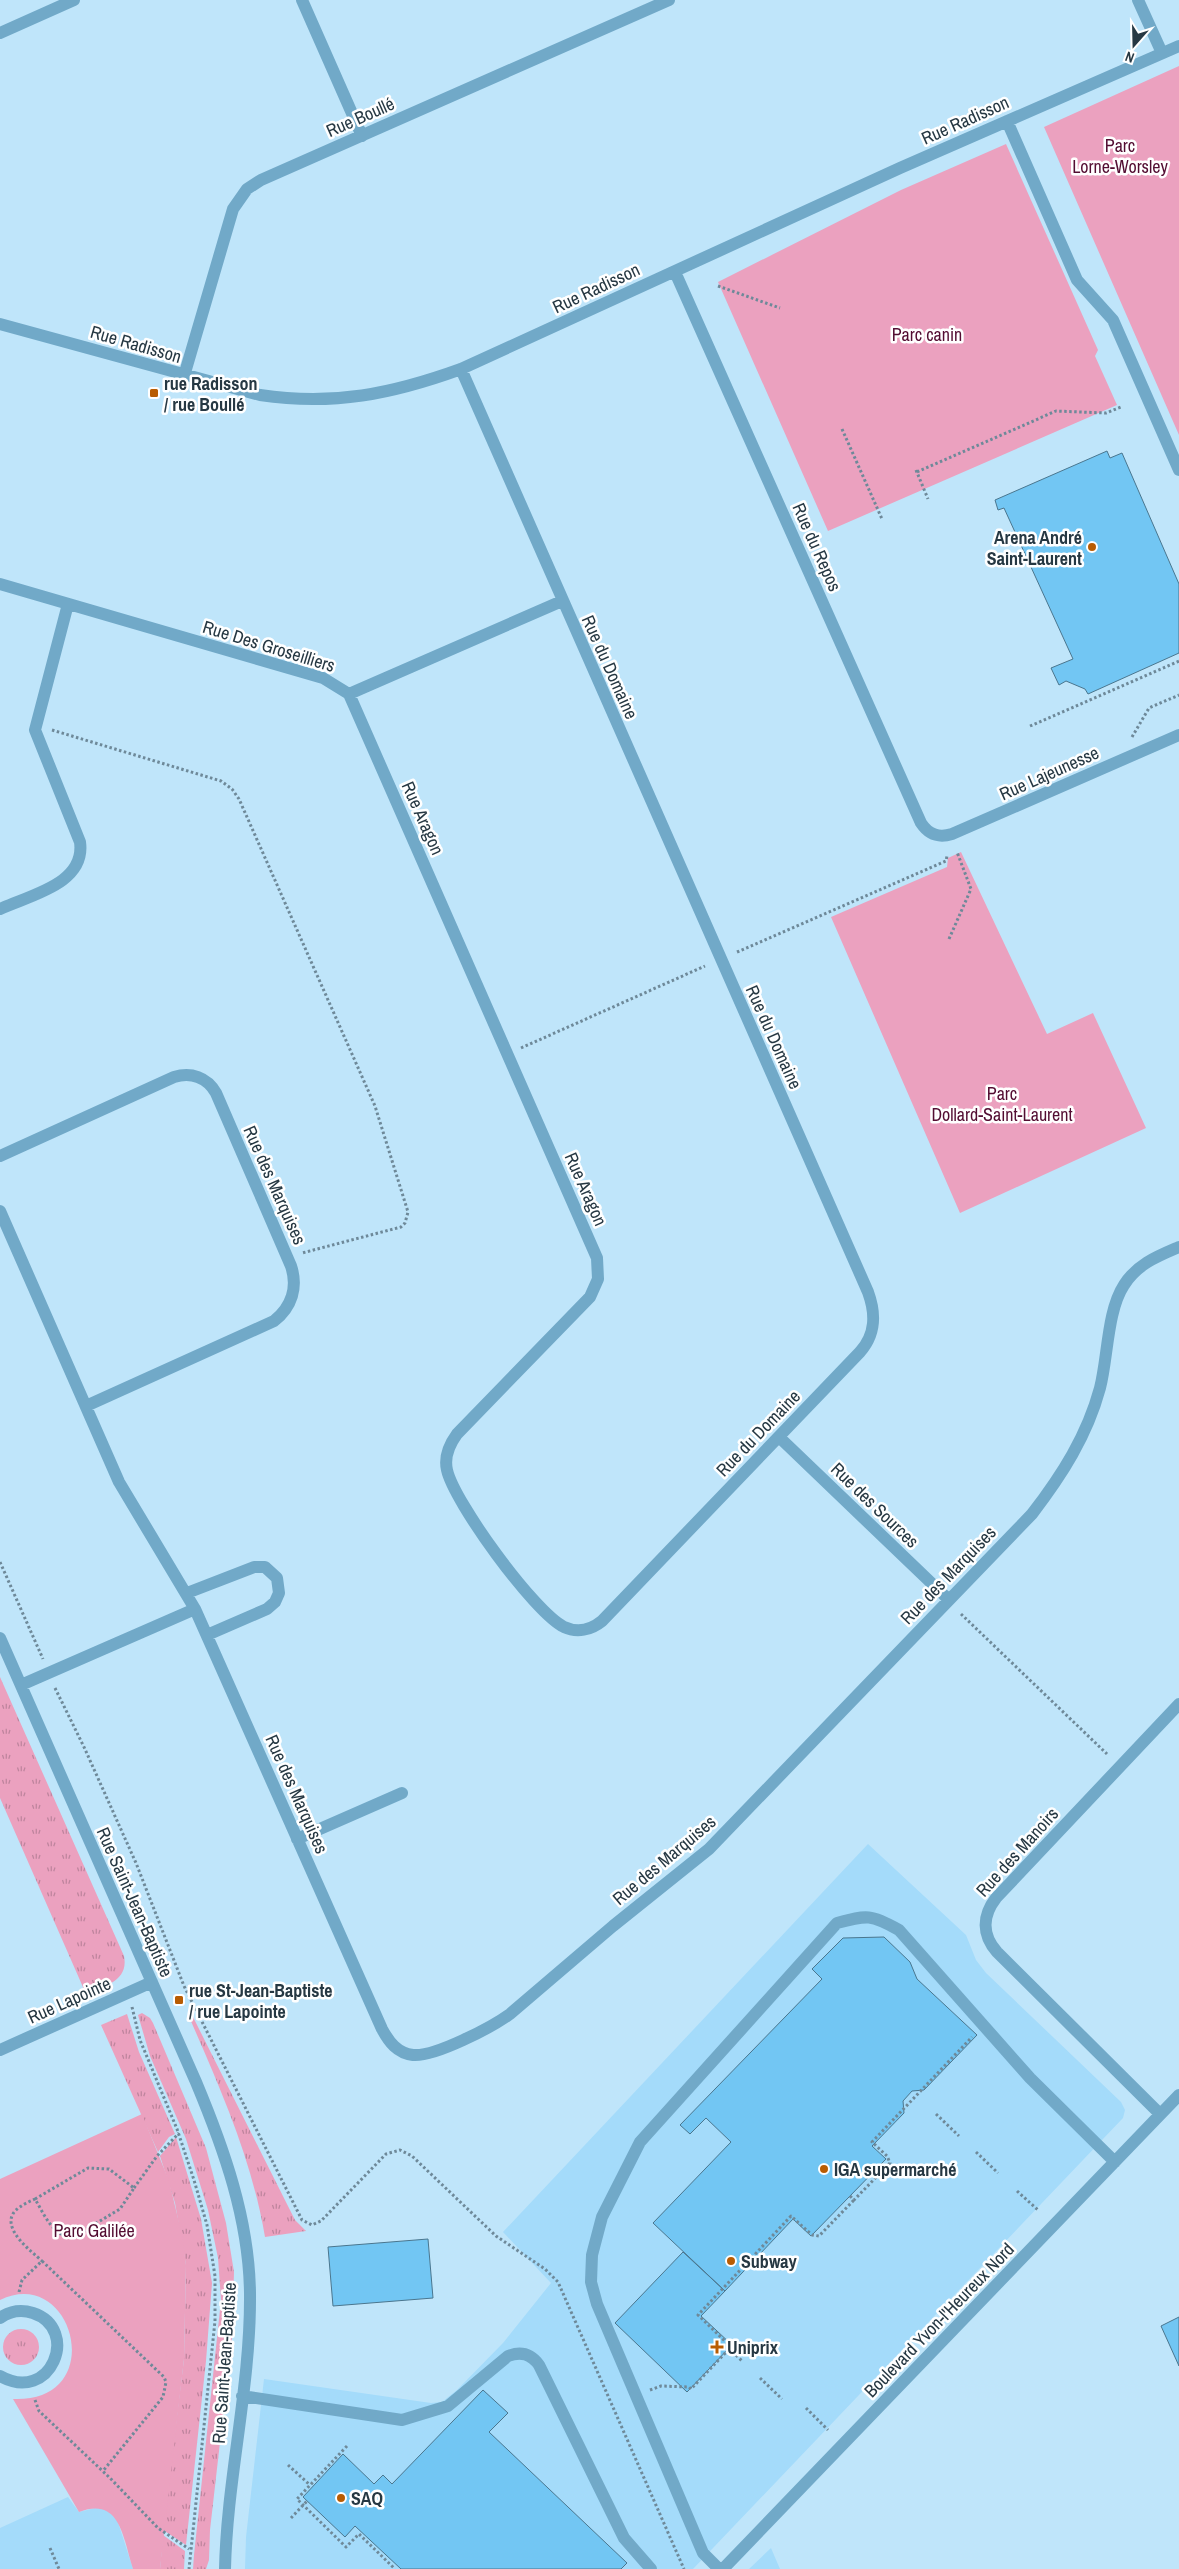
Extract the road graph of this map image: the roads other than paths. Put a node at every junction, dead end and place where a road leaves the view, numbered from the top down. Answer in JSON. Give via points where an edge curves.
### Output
{"nodes":[{"id":1,"x":74,"y":0,"type":"edge"},
{"id":2,"x":302,"y":0,"type":"edge"},
{"id":3,"x":669,"y":0,"type":"edge"},
{"id":4,"x":1138,"y":0,"type":"edge"},
{"id":5,"x":0,"y":33,"type":"edge"},
{"id":6,"x":1179,"y":46,"type":"edge"},
{"id":7,"x":1162,"y":53,"type":"junction"},
{"id":8,"x":1007,"y":121,"type":"junction"},
{"id":9,"x":362,"y":136,"type":"junction"},
{"id":10,"x":675,"y":272,"type":"junction"},
{"id":11,"x":0,"y":324,"type":"edge"},
{"id":12,"x":461,"y":369,"type":"junction"},
{"id":13,"x":184,"y":376,"type":"junction"},
{"id":14,"x":1179,"y":470,"type":"edge"},
{"id":15,"x":0,"y":584,"type":"edge"},
{"id":16,"x":562,"y":601,"type":"junction"},
{"id":17,"x":68,"y":604,"type":"junction"},
{"id":18,"x":349,"y":694,"type":"junction"},
{"id":19,"x":1179,"y":735,"type":"edge"},
{"id":20,"x":932,"y":834,"type":"joint"},
{"id":21,"x":0,"y":909,"type":"edge"},
{"id":22,"x":0,"y":1156,"type":"edge"},
{"id":23,"x":0,"y":1211,"type":"edge"},
{"id":24,"x":1179,"y":1247,"type":"edge"},
{"id":25,"x":86,"y":1406,"type":"junction"},
{"id":26,"x":779,"y":1437,"type":"junction"},
{"id":27,"x":188,"y":1593,"type":"junction"},
{"id":28,"x":948,"y":1599,"type":"junction"},
{"id":29,"x":195,"y":1608,"type":"junction"},
{"id":30,"x":575,"y":1630,"type":"joint"},
{"id":31,"x":206,"y":1635,"type":"junction"},
{"id":32,"x":0,"y":1638,"type":"edge"},
{"id":33,"x":21,"y":1685,"type":"junction"},
{"id":34,"x":1179,"y":1704,"type":"edge"},
{"id":35,"x":402,"y":1793,"type":"dead end"},
{"id":36,"x":297,"y":1839,"type":"junction"},
{"id":37,"x":152,"y":1982,"type":"junction"},
{"id":38,"x":0,"y":2050,"type":"edge"},
{"id":39,"x":1179,"y":2095,"type":"edge"},
{"id":40,"x":1160,"y":2114,"type":"junction"},
{"id":41,"x":1115,"y":2162,"type":"junction"},
{"id":42,"x":0,"y":2318,"type":"edge"},
{"id":43,"x":0,"y":2376,"type":"edge"},
{"id":44,"x":242,"y":2396,"type":"junction"},
{"id":45,"x":225,"y":2569,"type":"edge"},
{"id":46,"x":651,"y":2569,"type":"edge"},
{"id":47,"x":719,"y":2569,"type":"edge"},
{"id":48,"x":723,"y":2569,"type":"edge"}],
"edges":[{"from":1,"to":5,"type":"street"},
{"from":2,"to":9,"type":"street"},
{"from":3,"to":9,"type":"street","name":"Rue Boullé"},
{"from":4,"to":7,"type":"street"},
{"from":6,"to":7,"type":"street","name":"Rue Radisson"},
{"from":7,"to":8,"type":"street","name":"Rue Radisson"},
{"from":8,"to":10,"type":"street","name":"Rue Radisson"},
{"from":8,"to":14,"type":"street","via":[[1077,280],[1113,320]]},
{"from":9,"to":13,"type":"street","name":"Rue Boullé","via":[[254,184],[236,202]]},
{"from":10,"to":12,"type":"street","name":"Rue Radisson"},
{"from":10,"to":20,"type":"street","name":"Rue du Repos","via":[[921,823]]},
{"from":11,"to":13,"type":"street","name":"Rue Radisson"},
{"from":12,"to":13,"type":"street","name":"Rue Radisson","via":[[380,394],[320,400],[260,395]]},
{"from":12,"to":16,"type":"street","name":"Rue du Domaine"},
{"from":15,"to":17,"type":"street","name":"Rue Des Groseilliers"},
{"from":16,"to":18,"type":"street","name":"Rue Des Groseilliers"},
{"from":16,"to":26,"type":"street","name":"Rue du Domaine","via":[[872,1304],[874,1326],[865,1346]]},
{"from":17,"to":18,"type":"street","name":"Rue Des Groseilliers","via":[[323,678]]},
{"from":17,"to":21,"type":"street","via":[[35,725],[37,741],[80,842],[81,854],[74,871],[66,879]]},
{"from":18,"to":30,"type":"street","name":"Rue Aragon","via":[[595,1252],[598,1279],[594,1291],[453,1440],[446,1464],[449,1477],[466,1509],[500,1560],[554,1620]]},
{"from":19,"to":20,"type":"street","name":"Rue Lajeunesse","via":[[953,834]]},
{"from":22,"to":25,"type":"street","name":"Rue des Marquises","via":[[174,1077],[186,1074],[198,1077],[209,1083],[216,1093],[288,1257],[293,1272],[293,1293],[284,1312],[274,1321]]},
{"from":23,"to":25,"type":"street","name":"Rue des Marquises"},
{"from":24,"to":28,"type":"street","name":"Rue des Marquises","via":[[1141,1265],[1120,1291],[1099,1389],[1080,1440],[1058,1481],[1032,1514]]},
{"from":25,"to":27,"type":"street","name":"Rue des Marquises","via":[[121,1488]]},
{"from":26,"to":28,"type":"street","name":"Rue des Sources"},
{"from":26,"to":30,"type":"street","name":"Rue du Domaine","via":[[602,1621],[587,1630]]},
{"from":27,"to":29,"type":"street","name":"Rue des Marquises"},
{"from":27,"to":31,"type":"street","via":[[254,1567],[265,1568],[277,1578],[279,1593],[271,1606]]},
{"from":28,"to":36,"type":"street","name":"Rue des Marquises","via":[[709,1849],[510,2014],[495,2024],[430,2052],[419,2055],[407,2053],[388,2040]]},
{"from":29,"to":31,"type":"street","name":"Rue des Marquises"},
{"from":29,"to":33,"type":"street"},
{"from":31,"to":36,"type":"street","name":"Rue des Marquises"},
{"from":32,"to":33,"type":"street","name":"Rue Saint-Jean-Baptiste"},
{"from":33,"to":37,"type":"street","name":"Rue Saint-Jean-Baptiste"},
{"from":34,"to":40,"type":"street","name":"Rue des Manoirs","via":[[996,1898],[988,1909],[985,1922],[987,1935],[996,1952]]},
{"from":35,"to":36,"type":"street"},
{"from":37,"to":38,"type":"street","name":"Rue Lapointe"},
{"from":37,"to":44,"type":"street","name":"Rue Saint-Jean-Baptiste","via":[[212,2122],[238,2206],[250,2292]]},
{"from":39,"to":40,"type":"street","name":"Boulevard Yvon-l'Heureux Nord"},
{"from":40,"to":41,"type":"street","name":"Boulevard Yvon-l'Heureux Nord"},
{"from":41,"to":47,"type":"street","via":[[1030,2078],[899,1930],[882,1920],[865,1916],[837,1923],[640,2142],[602,2217],[592,2255],[591,2282],[597,2304],[703,2553]]},
{"from":41,"to":48,"type":"street","name":"Boulevard Yvon-l'Heureux Nord"},
{"from":42,"to":43,"type":"street","via":[[20,2310],[38,2315],[47,2321],[58,2342],[53,2366],[45,2375],[22,2383]]},
{"from":44,"to":45,"type":"street","name":"Rue Saint-Jean-Baptiste"},
{"from":44,"to":46,"type":"street","via":[[402,2420],[448,2406],[508,2356],[528,2355],[538,2365],[624,2538]]}]}
